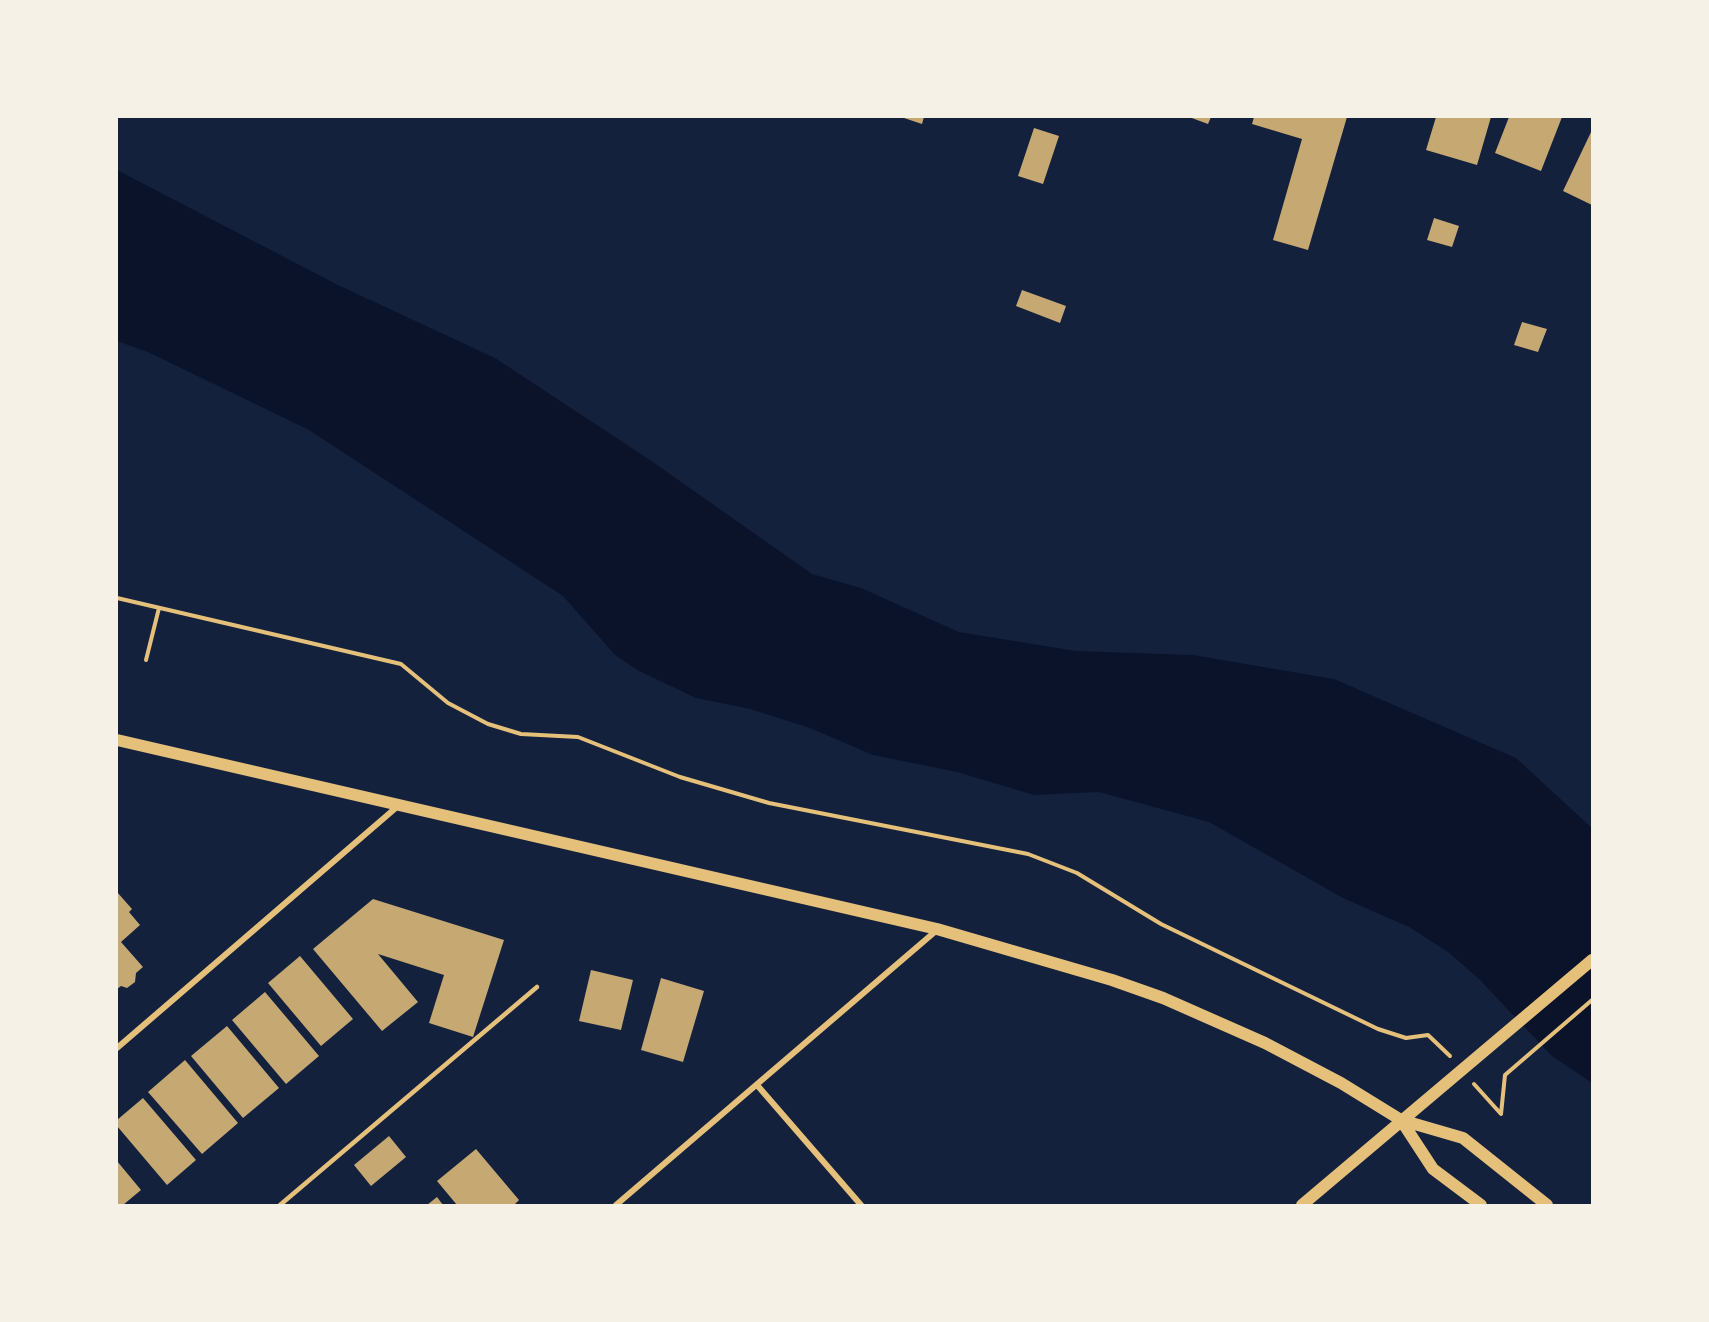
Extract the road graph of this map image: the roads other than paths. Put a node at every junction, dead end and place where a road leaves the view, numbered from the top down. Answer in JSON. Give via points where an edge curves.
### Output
{"nodes":[{"id":1,"x":117,"y":740,"type":"edge"},
{"id":2,"x":398,"y":806,"type":"junction"},
{"id":3,"x":937,"y":929,"type":"junction"},
{"id":4,"x":1592,"y":960,"type":"edge"},
{"id":5,"x":537,"y":987,"type":"dead end"},
{"id":6,"x":117,"y":1048,"type":"edge"},
{"id":7,"x":757,"y":1085,"type":"junction"},
{"id":8,"x":1401,"y":1120,"type":"junction"},
{"id":9,"x":280,"y":1205,"type":"edge"},
{"id":10,"x":616,"y":1205,"type":"edge"},
{"id":11,"x":861,"y":1205,"type":"edge"},
{"id":12,"x":1302,"y":1205,"type":"edge"},
{"id":13,"x":1481,"y":1205,"type":"edge"},
{"id":14,"x":1546,"y":1205,"type":"edge"}],
"edges":[{"from":1,"to":2,"type":"main road"},
{"from":2,"to":3,"type":"main road"},
{"from":2,"to":6,"type":"street"},
{"from":3,"to":7,"type":"street"},
{"from":3,"to":8,"type":"main road","via":[[1077,968],[1162,998],[1296,1059]]},
{"from":4,"to":8,"type":"main road"},
{"from":5,"to":9,"type":"lane"},
{"from":7,"to":10,"type":"street"},
{"from":7,"to":11,"type":"street"},
{"from":8,"to":12,"type":"main road"},
{"from":8,"to":13,"type":"main road","via":[[1433,1169]]},
{"from":8,"to":14,"type":"main road","via":[[1463,1138]]}]}
